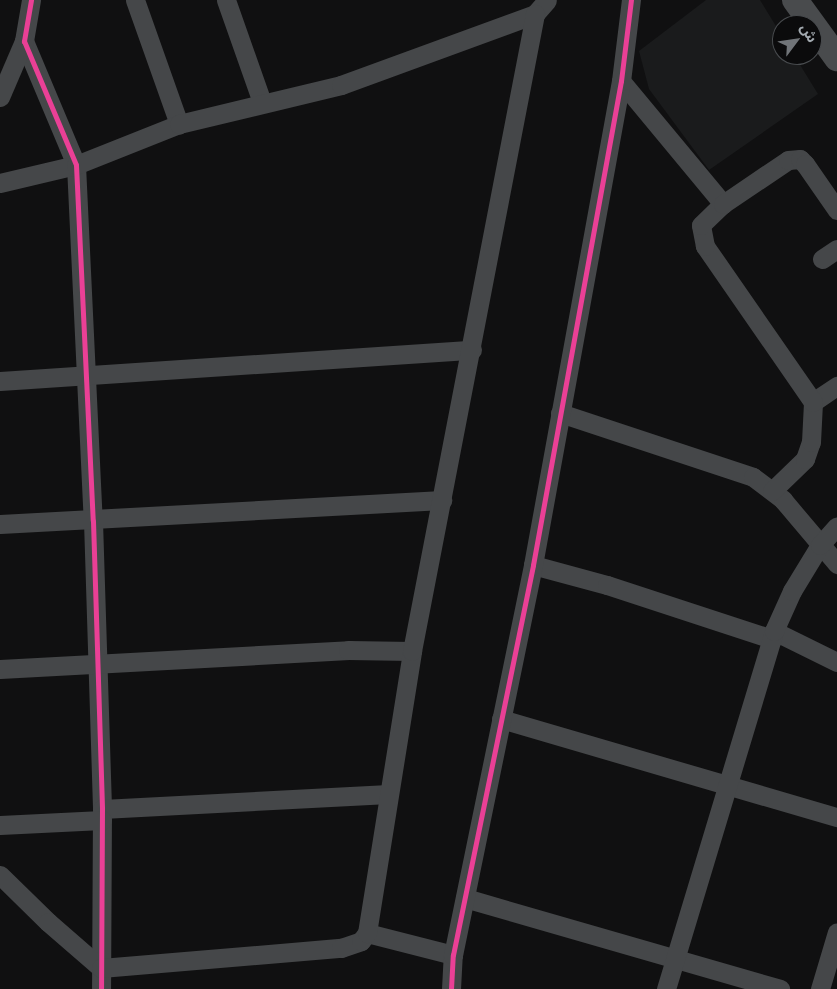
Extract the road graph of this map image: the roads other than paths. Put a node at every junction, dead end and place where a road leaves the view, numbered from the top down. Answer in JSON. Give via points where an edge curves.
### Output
{"nodes":[{"id":1,"x":31,"y":0,"type":"edge"},
{"id":2,"x":135,"y":0,"type":"edge"},
{"id":3,"x":226,"y":0,"type":"edge"},
{"id":4,"x":795,"y":0,"type":"edge"},
{"id":5,"x":629,"y":1,"type":"edge"},
{"id":6,"x":541,"y":7,"type":"edge"},
{"id":7,"x":24,"y":41,"type":"junction"},
{"id":8,"x":837,"y":58,"type":"edge"},
{"id":9,"x":620,"y":81,"type":"junction"},
{"id":10,"x":0,"y":97,"type":"edge"},
{"id":11,"x":262,"y":102,"type":"junction"},
{"id":12,"x":179,"y":124,"type":"junction"},
{"id":13,"x":76,"y":165,"type":"junction"},
{"id":14,"x":0,"y":184,"type":"edge"},
{"id":15,"x":723,"y":204,"type":"junction"},
{"id":16,"x":837,"y":210,"type":"edge"},
{"id":17,"x":472,"y":350,"type":"junction"},
{"id":18,"x":85,"y":375,"type":"junction"},
{"id":19,"x":0,"y":381,"type":"edge"},
{"id":20,"x":837,"y":386,"type":"edge"},
{"id":21,"x":813,"y":402,"type":"junction"},
{"id":22,"x":560,"y":413,"type":"junction"},
{"id":23,"x":772,"y":491,"type":"junction"},
{"id":24,"x":442,"y":500,"type":"junction"},
{"id":25,"x":93,"y":521,"type":"junction"},
{"id":26,"x":0,"y":524,"type":"edge"},
{"id":27,"x":837,"y":526,"type":"edge"},
{"id":28,"x":820,"y":544,"type":"junction"},
{"id":29,"x":837,"y":564,"type":"edge"},
{"id":30,"x":533,"y":565,"type":"junction"},
{"id":31,"x":773,"y":635,"type":"junction"},
{"id":32,"x":412,"y":651,"type":"junction"},
{"id":33,"x":837,"y":662,"type":"edge"},
{"id":34,"x":95,"y":664,"type":"junction"},
{"id":35,"x":0,"y":669,"type":"edge"},
{"id":36,"x":500,"y":719,"type":"junction"},
{"id":37,"x":727,"y":783,"type":"junction"},
{"id":38,"x":389,"y":794,"type":"junction"},
{"id":39,"x":102,"y":815,"type":"junction"},
{"id":40,"x":837,"y":817,"type":"edge"},
{"id":41,"x":0,"y":825,"type":"edge"},
{"id":42,"x":0,"y":875,"type":"edge"},
{"id":43,"x":465,"y":898,"type":"junction"},
{"id":44,"x":837,"y":932,"type":"edge"},
{"id":45,"x":367,"y":933,"type":"junction"},
{"id":46,"x":453,"y":955,"type":"junction"},
{"id":47,"x":673,"y":958,"type":"junction"},
{"id":48,"x":101,"y":968,"type":"junction"},
{"id":49,"x":101,"y":989,"type":"edge"},
{"id":50,"x":451,"y":989,"type":"edge"},
{"id":51,"x":666,"y":989,"type":"edge"},
{"id":52,"x":780,"y":989,"type":"edge"},
{"id":53,"x":820,"y":989,"type":"edge"}],
"edges":[{"from":1,"to":7,"type":"street"},
{"from":2,"to":12,"type":"street"},
{"from":3,"to":11,"type":"street"},
{"from":4,"to":8,"type":"main road"},
{"from":5,"to":9,"type":"street"},
{"from":6,"to":11,"type":"street","via":[[341,85]]},
{"from":6,"to":17,"type":"street"},
{"from":7,"to":10,"type":"street"},
{"from":7,"to":13,"type":"street"},
{"from":9,"to":15,"type":"street"},
{"from":9,"to":22,"type":"street"},
{"from":11,"to":12,"type":"street"},
{"from":12,"to":13,"type":"street"},
{"from":13,"to":14,"type":"street"},
{"from":13,"to":18,"type":"street"},
{"from":15,"to":16,"type":"street","via":[[780,164],[800,160]]},
{"from":15,"to":21,"type":"street","via":[[701,225],[705,246]]},
{"from":17,"to":18,"type":"street"},
{"from":17,"to":24,"type":"street"},
{"from":18,"to":19,"type":"street"},
{"from":18,"to":25,"type":"street"},
{"from":20,"to":21,"type":"street"},
{"from":21,"to":23,"type":"street","via":[[811,442],[805,459]]},
{"from":22,"to":23,"type":"street","via":[[753,477]]},
{"from":22,"to":30,"type":"street"},
{"from":23,"to":28,"type":"street"},
{"from":24,"to":25,"type":"street"},
{"from":24,"to":32,"type":"street"},
{"from":25,"to":26,"type":"street"},
{"from":25,"to":34,"type":"street"},
{"from":27,"to":28,"type":"street"},
{"from":28,"to":29,"type":"street"},
{"from":28,"to":31,"type":"street","via":[[792,591]]},
{"from":30,"to":31,"type":"street"},
{"from":30,"to":36,"type":"street"},
{"from":31,"to":33,"type":"street"},
{"from":31,"to":37,"type":"street"},
{"from":32,"to":34,"type":"street","via":[[348,650]]},
{"from":32,"to":38,"type":"street"},
{"from":34,"to":35,"type":"street"},
{"from":34,"to":39,"type":"street"},
{"from":36,"to":37,"type":"street"},
{"from":36,"to":43,"type":"street"},
{"from":37,"to":40,"type":"street"},
{"from":37,"to":47,"type":"street"},
{"from":38,"to":39,"type":"street"},
{"from":38,"to":45,"type":"street"},
{"from":39,"to":41,"type":"street"},
{"from":39,"to":48,"type":"street"},
{"from":42,"to":48,"type":"street"},
{"from":43,"to":46,"type":"street"},
{"from":43,"to":47,"type":"street"},
{"from":44,"to":53,"type":"street"},
{"from":45,"to":46,"type":"street"},
{"from":45,"to":48,"type":"street","via":[[360,941],[341,948]]},
{"from":46,"to":50,"type":"street"},
{"from":47,"to":51,"type":"street"},
{"from":47,"to":52,"type":"street"},
{"from":48,"to":49,"type":"street"}]}
